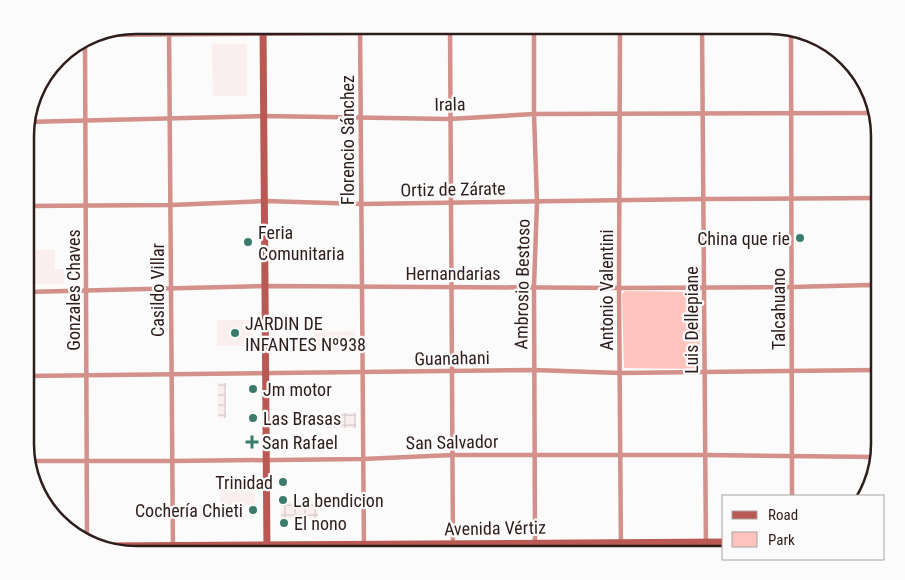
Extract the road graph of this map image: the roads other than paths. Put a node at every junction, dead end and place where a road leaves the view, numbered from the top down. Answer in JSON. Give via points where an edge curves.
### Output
{"nodes":[{"id":1,"x":169,"y":34,"type":"joint"},
{"id":2,"x":264,"y":34,"type":"edge"},
{"id":3,"x":360,"y":34,"type":"edge"},
{"id":4,"x":450,"y":34,"type":"edge"},
{"id":5,"x":534,"y":34,"type":"edge"},
{"id":6,"x":620,"y":34,"type":"edge"},
{"id":7,"x":702,"y":34,"type":"edge"},
{"id":8,"x":126,"y":35,"type":"edge"},
{"id":9,"x":791,"y":36,"type":"edge"},
{"id":10,"x":85,"y":47,"type":"edge"},
{"id":11,"x":869,"y":113,"type":"edge"},
{"id":12,"x":534,"y":114,"type":"junction"},
{"id":13,"x":621,"y":114,"type":"junction"},
{"id":14,"x":703,"y":114,"type":"junction"},
{"id":15,"x":791,"y":114,"type":"junction"},
{"id":16,"x":264,"y":116,"type":"junction"},
{"id":17,"x":169,"y":117,"type":"junction"},
{"id":18,"x":361,"y":118,"type":"junction"},
{"id":19,"x":450,"y":119,"type":"junction"},
{"id":20,"x":85,"y":120,"type":"junction"},
{"id":21,"x":35,"y":122,"type":"edge"},
{"id":22,"x":792,"y":198,"type":"junction"},
{"id":23,"x":871,"y":198,"type":"edge"},
{"id":24,"x":704,"y":199,"type":"junction"},
{"id":25,"x":265,"y":201,"type":"junction"},
{"id":26,"x":620,"y":201,"type":"junction"},
{"id":27,"x":537,"y":202,"type":"junction"},
{"id":28,"x":451,"y":203,"type":"junction"},
{"id":29,"x":171,"y":204,"type":"junction"},
{"id":30,"x":362,"y":204,"type":"junction"},
{"id":31,"x":86,"y":205,"type":"junction"},
{"id":32,"x":34,"y":206,"type":"edge"},
{"id":33,"x":871,"y":285,"type":"edge"},
{"id":34,"x":266,"y":286,"type":"junction"},
{"id":35,"x":534,"y":286,"type":"junction"},
{"id":36,"x":362,"y":287,"type":"junction"},
{"id":37,"x":451,"y":287,"type":"junction"},
{"id":38,"x":704,"y":287,"type":"junction"},
{"id":39,"x":792,"y":287,"type":"junction"},
{"id":40,"x":619,"y":288,"type":"junction"},
{"id":41,"x":170,"y":289,"type":"junction"},
{"id":42,"x":86,"y":290,"type":"junction"},
{"id":43,"x":34,"y":292,"type":"edge"},
{"id":44,"x":534,"y":370,"type":"junction"},
{"id":45,"x":871,"y":370,"type":"edge"},
{"id":46,"x":792,"y":371,"type":"junction"},
{"id":47,"x":452,"y":372,"type":"junction"},
{"id":48,"x":620,"y":372,"type":"junction"},
{"id":49,"x":705,"y":372,"type":"junction"},
{"id":50,"x":171,"y":374,"type":"junction"},
{"id":51,"x":266,"y":374,"type":"junction"},
{"id":52,"x":363,"y":374,"type":"junction"},
{"id":53,"x":87,"y":375,"type":"junction"},
{"id":54,"x":34,"y":376,"type":"edge"},
{"id":55,"x":452,"y":455,"type":"junction"},
{"id":56,"x":535,"y":455,"type":"junction"},
{"id":57,"x":621,"y":455,"type":"junction"},
{"id":58,"x":706,"y":455,"type":"junction"},
{"id":59,"x":793,"y":457,"type":"junction"},
{"id":60,"x":870,"y":457,"type":"edge"},
{"id":61,"x":266,"y":459,"type":"junction"},
{"id":62,"x":363,"y":459,"type":"junction"},
{"id":63,"x":36,"y":461,"type":"edge"},
{"id":64,"x":172,"y":461,"type":"junction"},
{"id":65,"x":87,"y":462,"type":"junction"},
{"id":66,"x":792,"y":495,"type":"edge"},
{"id":67,"x":88,"y":534,"type":"edge"},
{"id":68,"x":621,"y":542,"type":"junction"},
{"id":69,"x":706,"y":542,"type":"junction"},
{"id":70,"x":722,"y":542,"type":"edge"},
{"id":71,"x":535,"y":543,"type":"junction"},
{"id":72,"x":453,"y":544,"type":"junction"},
{"id":73,"x":267,"y":545,"type":"junction"},
{"id":74,"x":364,"y":545,"type":"junction"},
{"id":75,"x":136,"y":546,"type":"edge"},
{"id":76,"x":173,"y":546,"type":"junction"},
{"id":77,"x":621,"y":546,"type":"edge"},
{"id":78,"x":706,"y":546,"type":"edge"}],
"edges":[{"from":1,"to":8,"type":"street"},
{"from":1,"to":17,"type":"street","name":"Casildo Villar"},
{"from":2,"to":16,"type":"street"},
{"from":3,"to":18,"type":"street","name":"Florencio Sánchez"},
{"from":4,"to":19,"type":"street"},
{"from":5,"to":12,"type":"street","name":"Ambrosio Bestoso"},
{"from":6,"to":13,"type":"street","name":"Antonio Valentini"},
{"from":7,"to":14,"type":"street","name":"Luis Dellepiane"},
{"from":9,"to":15,"type":"street","name":"Talcahuano"},
{"from":10,"to":20,"type":"street","name":"Gonzales Chaves"},
{"from":11,"to":15,"type":"street","name":"Irala"},
{"from":12,"to":13,"type":"street","name":"Irala"},
{"from":12,"to":19,"type":"street","name":"Irala"},
{"from":12,"to":27,"type":"street","name":"Ambrosio Bestoso"},
{"from":13,"to":14,"type":"street","name":"Irala"},
{"from":13,"to":26,"type":"street","name":"Antonio Valentini"},
{"from":14,"to":15,"type":"street","name":"Irala"},
{"from":14,"to":24,"type":"street","name":"Luis Dellepiane"},
{"from":15,"to":22,"type":"street","name":"Talcahuano"},
{"from":16,"to":17,"type":"street","name":"Irala"},
{"from":16,"to":18,"type":"street","name":"Irala"},
{"from":16,"to":25,"type":"street"},
{"from":17,"to":20,"type":"street","name":"Irala"},
{"from":17,"to":29,"type":"street","name":"Casildo Villar"},
{"from":18,"to":19,"type":"street","name":"Irala"},
{"from":18,"to":30,"type":"street","name":"Florencio Sánchez"},
{"from":19,"to":28,"type":"street"},
{"from":20,"to":21,"type":"street","name":"Irala"},
{"from":20,"to":31,"type":"street","name":"Gonzales Chaves"},
{"from":22,"to":23,"type":"street","name":"Ortiz de Zárate"},
{"from":22,"to":24,"type":"street","name":"Ortiz de Zárate"},
{"from":22,"to":39,"type":"street","name":"Talcahuano"},
{"from":24,"to":26,"type":"street","name":"Ortiz de Zárate"},
{"from":24,"to":38,"type":"street","name":"Luis Dellepiane"},
{"from":25,"to":29,"type":"street","name":"Ortiz de Zárate"},
{"from":25,"to":30,"type":"street","name":"Ortiz de Zárate"},
{"from":25,"to":34,"type":"street"},
{"from":26,"to":27,"type":"street","name":"Ortiz de Zárate"},
{"from":26,"to":40,"type":"street","name":"Antonio Valentini"},
{"from":27,"to":28,"type":"street","name":"Ortiz de Zárate"},
{"from":27,"to":35,"type":"street","name":"Ambrosio Bestoso"},
{"from":28,"to":30,"type":"street","name":"Ortiz de Zárate"},
{"from":28,"to":37,"type":"street"},
{"from":29,"to":31,"type":"street","name":"Ortiz de Zárate"},
{"from":29,"to":41,"type":"street","name":"Casildo Villar"},
{"from":30,"to":36,"type":"street","name":"Florencio Sánchez"},
{"from":31,"to":32,"type":"street","name":"Ortiz de Zárate"},
{"from":31,"to":42,"type":"street","name":"Gonzales Chaves"},
{"from":33,"to":39,"type":"street","name":"Hernandarias"},
{"from":34,"to":36,"type":"street","name":"Hernandarias"},
{"from":34,"to":41,"type":"street","name":"Hernandarias"},
{"from":34,"to":51,"type":"street"},
{"from":35,"to":37,"type":"street","name":"Hernandarias"},
{"from":35,"to":40,"type":"street","name":"Hernandarias"},
{"from":35,"to":44,"type":"street","name":"Ambrosio Bestoso"},
{"from":36,"to":37,"type":"street","name":"Hernandarias"},
{"from":36,"to":52,"type":"street","name":"Florencio Sánchez"},
{"from":37,"to":47,"type":"street"},
{"from":38,"to":39,"type":"street","name":"Hernandarias"},
{"from":38,"to":40,"type":"street","name":"Hernandarias"},
{"from":38,"to":49,"type":"street","name":"Luis Dellepiane"},
{"from":39,"to":46,"type":"street","name":"Talcahuano"},
{"from":40,"to":48,"type":"street","name":"Antonio Valentini"},
{"from":41,"to":42,"type":"street","name":"Hernandarias"},
{"from":41,"to":50,"type":"street","name":"Casildo Villar"},
{"from":42,"to":43,"type":"street","name":"Hernandarias"},
{"from":42,"to":53,"type":"street","name":"Gonzales Chaves"},
{"from":44,"to":47,"type":"street","name":"Guanahani"},
{"from":44,"to":48,"type":"street","name":"Guanahani"},
{"from":44,"to":56,"type":"street","name":"Ambrosio Bestoso"},
{"from":45,"to":46,"type":"street","name":"Guanahani"},
{"from":46,"to":49,"type":"street","name":"Guanahani"},
{"from":46,"to":59,"type":"street","name":"Talcahuano"},
{"from":47,"to":52,"type":"street","name":"Guanahani"},
{"from":47,"to":55,"type":"street"},
{"from":48,"to":49,"type":"street","name":"Guanahani"},
{"from":48,"to":57,"type":"street","name":"Antonio Valentini"},
{"from":49,"to":58,"type":"street","name":"Luis Dellepiane"},
{"from":50,"to":51,"type":"street","name":"Guanahani"},
{"from":50,"to":53,"type":"street","name":"Guanahani"},
{"from":50,"to":64,"type":"street","name":"Casildo Villar"},
{"from":51,"to":52,"type":"street","name":"Guanahani"},
{"from":51,"to":61,"type":"street"},
{"from":52,"to":62,"type":"street","name":"Florencio Sánchez"},
{"from":53,"to":54,"type":"street","name":"Guanahani"},
{"from":53,"to":65,"type":"street","name":"Gonzales Chaves"},
{"from":55,"to":56,"type":"street","name":"San Salvador"},
{"from":55,"to":62,"type":"street","name":"San Salvador"},
{"from":55,"to":72,"type":"street"},
{"from":56,"to":57,"type":"street","name":"San Salvador"},
{"from":56,"to":71,"type":"street","name":"Ambrosio Bestoso"},
{"from":57,"to":58,"type":"street","name":"San Salvador"},
{"from":57,"to":68,"type":"street","name":"Antonio Valentini"},
{"from":58,"to":59,"type":"street","name":"San Salvador"},
{"from":58,"to":69,"type":"street","name":"Luis Dellepiane"},
{"from":59,"to":60,"type":"street","name":"San Salvador"},
{"from":59,"to":66,"type":"street","name":"Talcahuano"},
{"from":61,"to":62,"type":"street","name":"San Salvador"},
{"from":61,"to":64,"type":"street","name":"San Salvador"},
{"from":61,"to":73,"type":"street"},
{"from":62,"to":74,"type":"street","name":"Florencio Sánchez"},
{"from":63,"to":65,"type":"street","name":"San Salvador"},
{"from":64,"to":65,"type":"street","name":"San Salvador"},
{"from":64,"to":76,"type":"street","name":"Casildo Villar"},
{"from":65,"to":67,"type":"street","name":"Gonzales Chaves"},
{"from":68,"to":69,"type":"street","name":"Avenida Vértiz"},
{"from":68,"to":71,"type":"street","name":"Avenida Vértiz"},
{"from":68,"to":77,"type":"street","name":"Antonio Valentini"},
{"from":69,"to":70,"type":"street","name":"Avenida Vértiz"},
{"from":69,"to":78,"type":"street","name":"Luis Dellepiane"},
{"from":71,"to":72,"type":"street","name":"Avenida Vértiz"},
{"from":72,"to":74,"type":"street","name":"Avenida Vértiz"},
{"from":73,"to":74,"type":"street","name":"Avenida Vértiz"},
{"from":73,"to":76,"type":"street","name":"Avenida Vértiz"},
{"from":75,"to":76,"type":"street","name":"Avenida Vértiz"}]}
